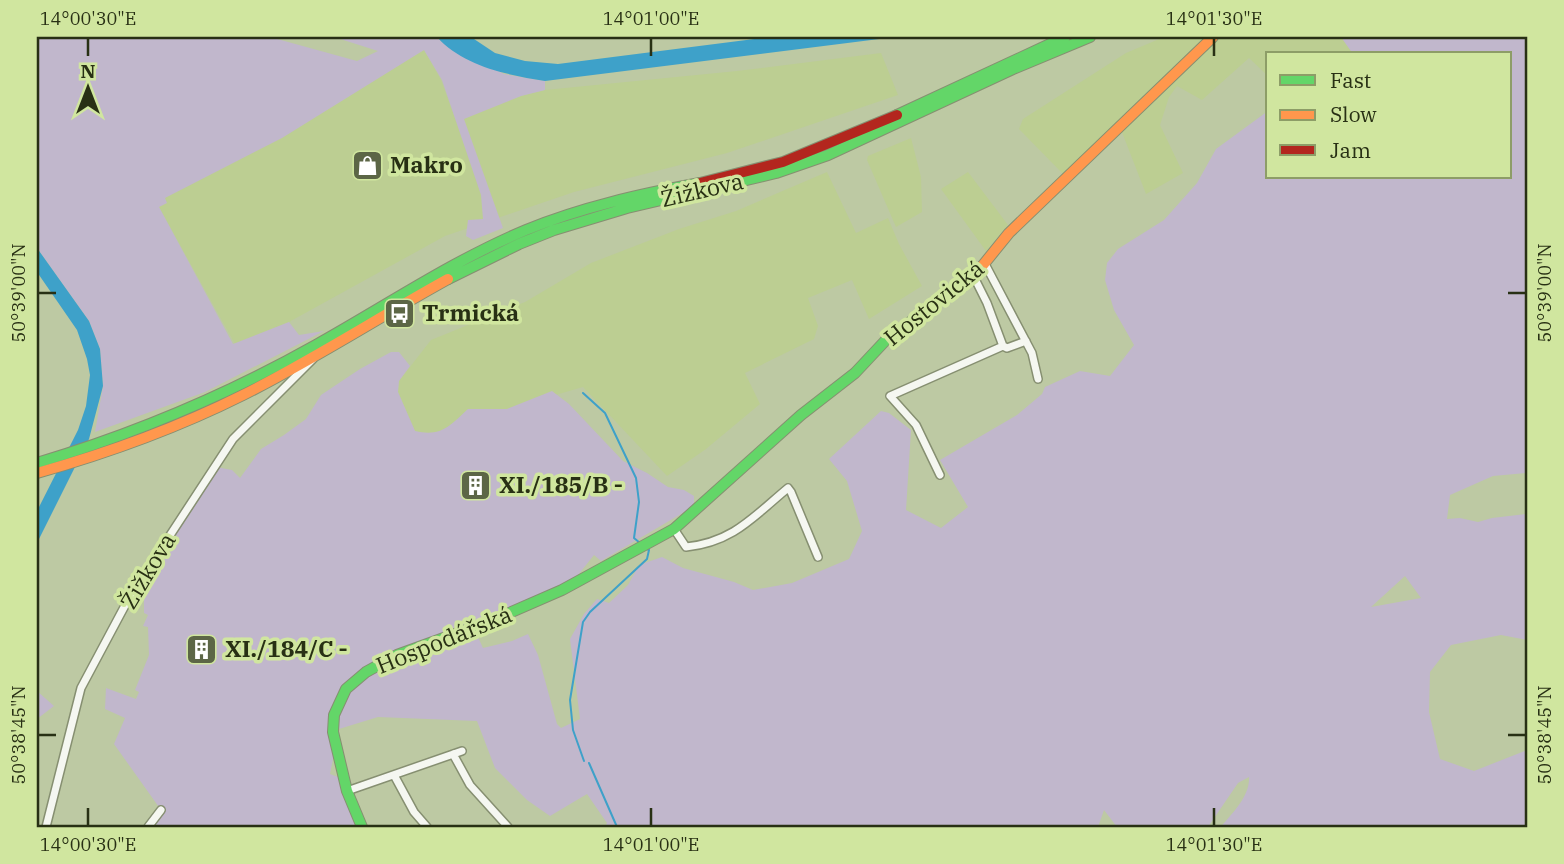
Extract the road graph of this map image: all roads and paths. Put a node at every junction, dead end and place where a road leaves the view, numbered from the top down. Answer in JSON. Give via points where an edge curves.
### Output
{"nodes":[{"id":1,"x":1065,"y":37,"type":"edge"},
{"id":2,"x":1090,"y":37,"type":"edge"},
{"id":3,"x":1213,"y":37,"type":"edge"},
{"id":4,"x":985,"y":264,"type":"junction"},
{"id":5,"x":973,"y":275,"type":"junction"},
{"id":6,"x":1026,"y":341,"type":"junction"},
{"id":7,"x":1003,"y":346,"type":"junction"},
{"id":8,"x":319,"y":353,"type":"junction"},
{"id":9,"x":1038,"y":379,"type":"dead end"},
{"id":10,"x":63,"y":455,"type":"junction"},
{"id":11,"x":37,"y":456,"type":"edge"},
{"id":12,"x":37,"y":463,"type":"edge"},
{"id":13,"x":56,"y":468,"type":"junction"},
{"id":14,"x":37,"y":473,"type":"edge"},
{"id":15,"x":940,"y":475,"type":"dead end"},
{"id":16,"x":37,"y":479,"type":"edge"},
{"id":17,"x":674,"y":529,"type":"junction"},
{"id":18,"x":818,"y":557,"type":"dead end"},
{"id":19,"x":462,"y":751,"type":"dead end"},
{"id":20,"x":453,"y":754,"type":"junction"},
{"id":21,"x":394,"y":775,"type":"junction"},
{"id":22,"x":347,"y":791,"type":"junction"},
{"id":23,"x":161,"y":810,"type":"dead end"},
{"id":24,"x":46,"y":827,"type":"edge"},
{"id":25,"x":148,"y":827,"type":"edge"},
{"id":26,"x":362,"y":827,"type":"edge"},
{"id":27,"x":427,"y":827,"type":"edge"},
{"id":28,"x":508,"y":827,"type":"edge"}],
"edges":[{"from":1,"to":10,"type":"main road","name":"Žižkova","via":[[811,152],[567,214],[512,236],[216,397]]},
{"from":2,"to":8,"type":"main road","name":"Žižkova","via":[[815,160],[740,183],[591,216],[550,231],[474,267]]},
{"from":3,"to":4,"type":"main road","name":"Hostovická","via":[[1009,233]]},
{"from":4,"to":5,"type":"main road","name":"Hostovická"},
{"from":4,"to":6,"type":"street"},
{"from":5,"to":7,"type":"street"},
{"from":5,"to":17,"type":"main road","name":"Hostovická","via":[[885,341],[855,373]]},
{"from":6,"to":7,"type":"street"},
{"from":6,"to":9,"type":"street"},
{"from":7,"to":15,"type":"street","via":[[890,396],[916,425]]},
{"from":8,"to":13,"type":"main road","name":"Žižkova","via":[[168,429]]},
{"from":8,"to":24,"type":"street","name":"Žižkova","via":[[233,439],[130,598],[81,688]]},
{"from":10,"to":11,"type":"main road"},
{"from":10,"to":12,"type":"main road"},
{"from":13,"to":14,"type":"main road"},
{"from":13,"to":16,"type":"main road"},
{"from":17,"to":18,"type":"street","via":[[686,547],[718,541],[732,535],[788,488]]},
{"from":17,"to":22,"type":"main road","name":"Hospodářská","via":[[562,590],[413,648],[366,672],[346,689],[334,715],[335,748]]},
{"from":19,"to":20,"type":"street"},
{"from":20,"to":21,"type":"street"},
{"from":20,"to":28,"type":"street","via":[[470,785]]},
{"from":21,"to":22,"type":"street"},
{"from":21,"to":27,"type":"street"},
{"from":22,"to":26,"type":"main road","name":"Hospodářská"},
{"from":23,"to":25,"type":"street"}]}
